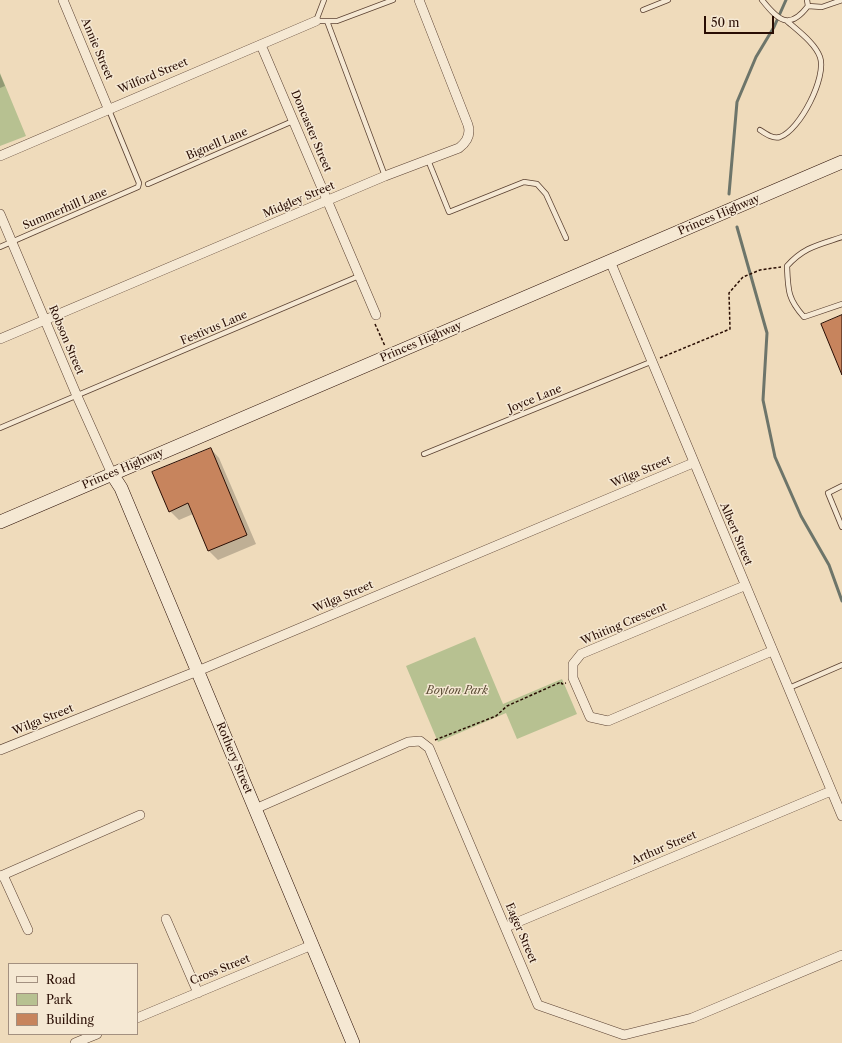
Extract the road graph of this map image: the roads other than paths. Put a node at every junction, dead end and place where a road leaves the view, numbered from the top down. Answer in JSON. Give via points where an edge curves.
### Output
{"nodes":[{"id":1,"x":63,"y":0,"type":"edge"},
{"id":2,"x":324,"y":0,"type":"edge"},
{"id":3,"x":393,"y":0,"type":"edge"},
{"id":4,"x":419,"y":0,"type":"edge"},
{"id":5,"x":668,"y":0,"type":"edge"},
{"id":6,"x":762,"y":0,"type":"edge"},
{"id":7,"x":807,"y":0,"type":"edge"},
{"id":8,"x":842,"y":0,"type":"edge"},
{"id":9,"x":808,"y":6,"type":"junction"},
{"id":10,"x":644,"y":10,"type":"dead end"},
{"id":11,"x":316,"y":21,"type":"junction"},
{"id":12,"x":328,"y":21,"type":"junction"},
{"id":13,"x":788,"y":21,"type":"junction"},
{"id":14,"x":261,"y":44,"type":"junction"},
{"id":15,"x":108,"y":108,"type":"junction"},
{"id":16,"x":293,"y":121,"type":"junction"},
{"id":17,"x":760,"y":130,"type":"dead end"},
{"id":18,"x":0,"y":156,"type":"edge"},
{"id":19,"x":428,"y":160,"type":"junction"},
{"id":20,"x":842,"y":162,"type":"edge"},
{"id":21,"x":385,"y":176,"type":"junction"},
{"id":22,"x":148,"y":184,"type":"dead end"},
{"id":23,"x":327,"y":200,"type":"junction"},
{"id":24,"x":0,"y":214,"type":"edge"},
{"id":25,"x":842,"y":237,"type":"edge"},
{"id":26,"x":566,"y":238,"type":"dead end"},
{"id":27,"x":12,"y":242,"type":"junction"},
{"id":28,"x":0,"y":247,"type":"edge"},
{"id":29,"x":610,"y":261,"type":"junction"},
{"id":30,"x":359,"y":276,"type":"junction"},
{"id":31,"x":842,"y":304,"type":"edge"},
{"id":32,"x":374,"y":317,"type":"road end"},
{"id":33,"x":45,"y":320,"type":"junction"},
{"id":34,"x":0,"y":339,"type":"edge"},
{"id":35,"x":653,"y":361,"type":"junction"},
{"id":36,"x":77,"y":396,"type":"junction"},
{"id":37,"x":0,"y":428,"type":"edge"},
{"id":38,"x":424,"y":454,"type":"dead end"},
{"id":39,"x":693,"y":463,"type":"junction"},
{"id":40,"x":112,"y":474,"type":"junction"},
{"id":41,"x":842,"y":486,"type":"edge"},
{"id":42,"x":0,"y":522,"type":"edge"},
{"id":43,"x":842,"y":527,"type":"edge"},
{"id":44,"x":744,"y":586,"type":"junction"},
{"id":45,"x":772,"y":651,"type":"junction"},
{"id":46,"x":842,"y":665,"type":"edge"},
{"id":47,"x":197,"y":671,"type":"junction"},
{"id":48,"x":789,"y":688,"type":"junction"},
{"id":49,"x":0,"y":750,"type":"edge"},
{"id":50,"x":831,"y":791,"type":"junction"},
{"id":51,"x":255,"y":809,"type":"junction"},
{"id":52,"x":140,"y":815,"type":"dead end"},
{"id":53,"x":842,"y":816,"type":"edge"},
{"id":54,"x":2,"y":875,"type":"edge"},
{"id":55,"x":166,"y":919,"type":"dead end"},
{"id":56,"x":506,"y":928,"type":"junction"},
{"id":57,"x":28,"y":930,"type":"dead end"},
{"id":58,"x":312,"y":945,"type":"junction"},
{"id":59,"x":842,"y":955,"type":"edge"},
{"id":60,"x":198,"y":992,"type":"junction"},
{"id":61,"x":138,"y":1018,"type":"edge"},
{"id":62,"x":95,"y":1035,"type":"edge"},
{"id":63,"x":75,"y":1043,"type":"edge"},
{"id":64,"x":353,"y":1043,"type":"edge"}],
"edges":[{"from":1,"to":15,"type":"street","name":"Annie Street"},
{"from":2,"to":11,"type":"lane"},
{"from":3,"to":12,"type":"lane","via":[[337,21]]},
{"from":4,"to":19,"type":"street","name":"Midgley Street","via":[[470,131],[467,140],[459,148]]},
{"from":5,"to":10,"type":"lane"},
{"from":6,"to":13,"type":"lane","via":[[774,16]]},
{"from":7,"to":9,"type":"lane"},
{"from":8,"to":9,"type":"lane","via":[[822,7]]},
{"from":9,"to":13,"type":"lane","via":[[799,16]]},
{"from":11,"to":12,"type":"lane"},
{"from":11,"to":14,"type":"street","name":"Wilford Street"},
{"from":12,"to":21,"type":"lane"},
{"from":13,"to":17,"type":"lane","via":[[814,47],[820,58],[820,80],[807,108],[793,126],[780,137],[771,137]]},
{"from":14,"to":15,"type":"street","name":"Wilford Street"},
{"from":14,"to":16,"type":"street","name":"Doncaster Street"},
{"from":15,"to":18,"type":"street","name":"Wilford Street"},
{"from":15,"to":27,"type":"lane","name":"Summerhill Lane","via":[[139,183],[137,189]]},
{"from":16,"to":22,"type":"lane","name":"Bignell Lane"},
{"from":16,"to":23,"type":"street","name":"Doncaster Street"},
{"from":19,"to":21,"type":"street","name":"Midgley Street"},
{"from":19,"to":26,"type":"lane","via":[[449,212],[524,182],[537,184],[546,194]]},
{"from":20,"to":29,"type":"main road","name":"Princes Highway"},
{"from":21,"to":23,"type":"street","name":"Midgley Street"},
{"from":23,"to":30,"type":"street","name":"Doncaster Street"},
{"from":23,"to":33,"type":"street","name":"Midgley Street"},
{"from":24,"to":27,"type":"street","name":"Robson Street"},
{"from":25,"to":31,"type":"lane","via":[[815,245],[797,254],[787,266],[792,304],[804,317]]},
{"from":27,"to":28,"type":"lane","name":"Summerhill Lane"},
{"from":27,"to":33,"type":"street","name":"Robson Street"},
{"from":29,"to":35,"type":"street","name":"Albert Street"},
{"from":29,"to":40,"type":"main road","name":"Princes Highway"},
{"from":30,"to":32,"type":"street","name":"Doncaster Street"},
{"from":30,"to":36,"type":"lane","name":"Festivus Lane"},
{"from":33,"to":34,"type":"street","name":"Midgley Street"},
{"from":33,"to":36,"type":"street","name":"Robson Street"},
{"from":35,"to":38,"type":"lane","name":"Joyce Lane"},
{"from":35,"to":39,"type":"street","name":"Albert Street"},
{"from":36,"to":37,"type":"lane","name":"Festivus Lane"},
{"from":36,"to":40,"type":"street","name":"Robson Street"},
{"from":39,"to":44,"type":"street","name":"Albert Street"},
{"from":39,"to":47,"type":"street","name":"Wilga Street"},
{"from":40,"to":42,"type":"main road","name":"Princes Highway"},
{"from":40,"to":47,"type":"main road","name":"Rothery Street","via":[[121,488]]},
{"from":41,"to":43,"type":"lane","via":[[828,493]]},
{"from":44,"to":45,"type":"street","name":"Albert Street"},
{"from":44,"to":45,"type":"street","name":"Whiting Crescent","via":[[581,654],[573,664],[574,679],[590,717],[608,721]]},
{"from":45,"to":48,"type":"street","name":"Albert Street"},
{"from":46,"to":48,"type":"lane"},
{"from":47,"to":49,"type":"street","name":"Wilga Street"},
{"from":47,"to":51,"type":"main road","name":"Rothery Street"},
{"from":48,"to":50,"type":"street","name":"Albert Street"},
{"from":50,"to":53,"type":"street","name":"Albert Street"},
{"from":50,"to":56,"type":"street","name":"Arthur Street"},
{"from":51,"to":56,"type":"street","name":"Eager Street","via":[[408,742],[420,741],[429,748]]},
{"from":51,"to":58,"type":"main road","name":"Rothery Street"},
{"from":52,"to":54,"type":"street"},
{"from":54,"to":57,"type":"street"},
{"from":55,"to":60,"type":"street"},
{"from":56,"to":59,"type":"street","name":"Eager Street","via":[[538,1005],[624,1035],[692,1018]]},
{"from":58,"to":60,"type":"street","name":"Cross Street"},
{"from":58,"to":64,"type":"main road","name":"Rothery Street"},
{"from":60,"to":61,"type":"street","name":"Cross Street"},
{"from":62,"to":63,"type":"street"}]}
